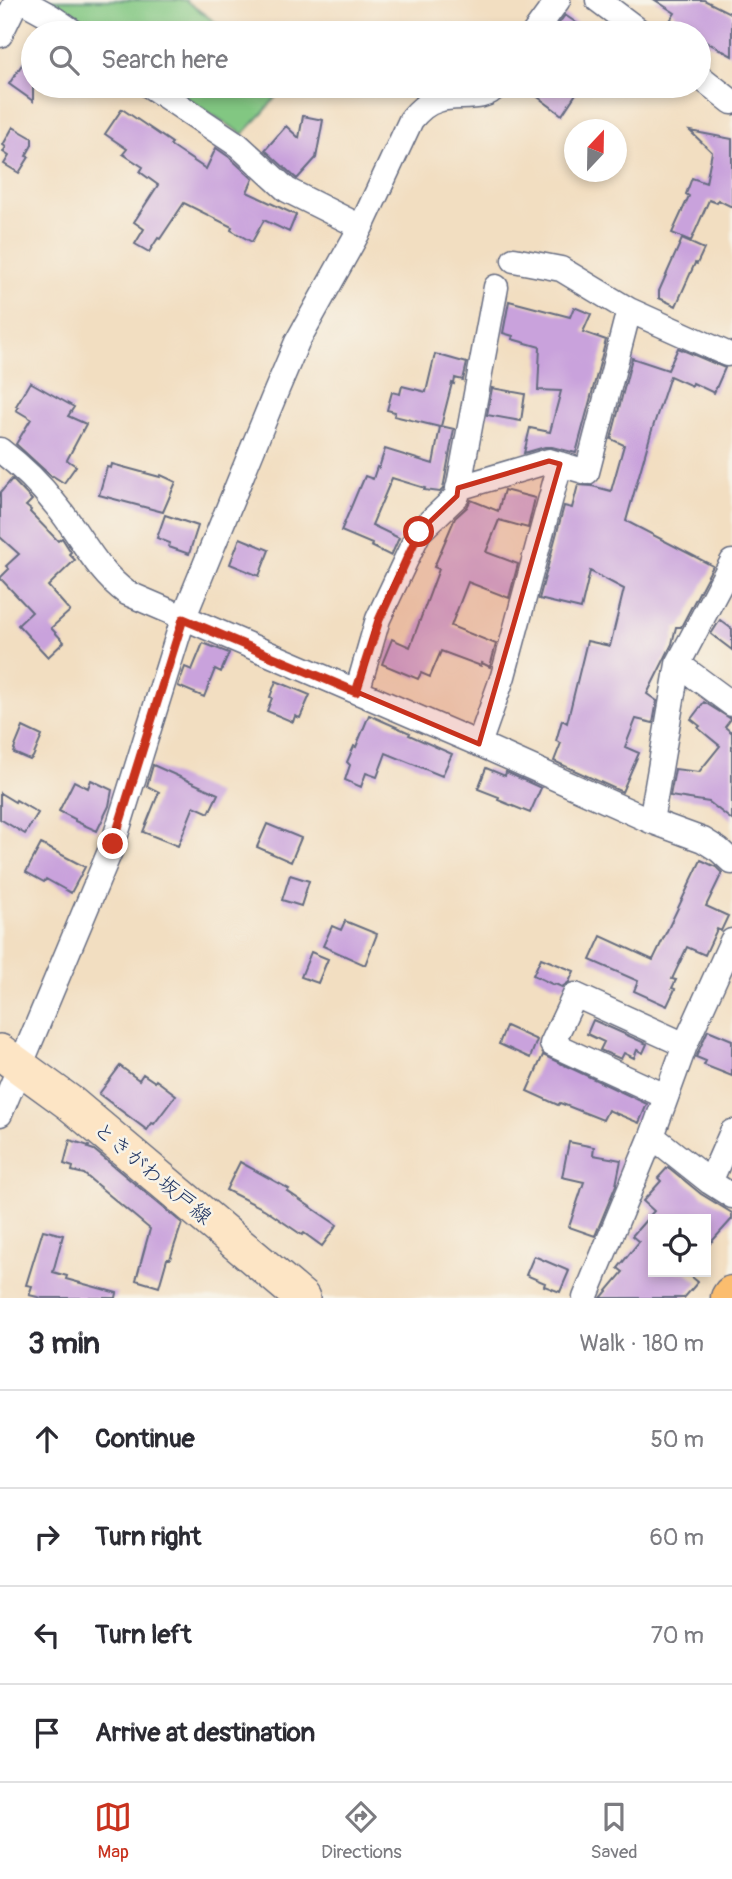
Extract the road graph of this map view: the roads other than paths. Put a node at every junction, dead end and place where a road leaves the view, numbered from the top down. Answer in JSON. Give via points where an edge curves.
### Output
{"nodes":[{"id":1,"x":19,"y":0,"type":"edge"},
{"id":2,"x":558,"y":0,"type":"edge"},
{"id":3,"x":598,"y":0,"type":"edge"},
{"id":4,"x":57,"y":21,"type":"edge"},
{"id":5,"x":543,"y":21,"type":"edge"},
{"id":6,"x":626,"y":21,"type":"edge"},
{"id":7,"x":0,"y":35,"type":"edge"},
{"id":8,"x":711,"y":85,"type":"edge"},
{"id":9,"x":168,"y":98,"type":"edge"},
{"id":10,"x":443,"y":98,"type":"edge"},
{"id":11,"x":732,"y":102,"type":"edge"},
{"id":12,"x":361,"y":227,"type":"junction"},
{"id":13,"x":514,"y":260,"type":"dead end"},
{"id":14,"x":496,"y":287,"type":"dead end"},
{"id":15,"x":629,"y":310,"type":"junction"},
{"id":16,"x":730,"y":351,"type":"edge"},
{"id":17,"x":0,"y":450,"type":"edge"},
{"id":18,"x":560,"y":464,"type":"junction"},
{"id":19,"x":458,"y":488,"type":"junction"},
{"id":20,"x":732,"y":562,"type":"edge"},
{"id":21,"x":183,"y":619,"type":"junction"},
{"id":22,"x":678,"y":664,"type":"junction"},
{"id":23,"x":356,"y":692,"type":"junction"},
{"id":24,"x":732,"y":704,"type":"edge"},
{"id":25,"x":479,"y":744,"type":"junction"},
{"id":26,"x":651,"y":821,"type":"junction"},
{"id":27,"x":732,"y":862,"type":"edge"},
{"id":28,"x":732,"y":941,"type":"edge"},
{"id":29,"x":685,"y":1045,"type":"junction"},
{"id":30,"x":11,"y":1059,"type":"edge"},
{"id":31,"x":665,"y":1096,"type":"junction"},
{"id":32,"x":0,"y":1114,"type":"edge"},
{"id":33,"x":732,"y":1132,"type":"edge"},
{"id":34,"x":652,"y":1136,"type":"junction"},
{"id":35,"x":710,"y":1182,"type":"junction"},
{"id":36,"x":732,"y":1196,"type":"edge"},
{"id":37,"x":302,"y":1298,"type":"edge"},
{"id":38,"x":586,"y":1298,"type":"edge"}],
"edges":[{"from":1,"to":4,"type":"street"},
{"from":1,"to":7,"type":"street"},
{"from":2,"to":5,"type":"street"},
{"from":3,"to":6,"type":"street"},
{"from":8,"to":11,"type":"street"},
{"from":9,"to":12,"type":"street","via":[[238,145],[287,190]]},
{"from":10,"to":12,"type":"street","via":[[419,110],[411,120]]},
{"from":12,"to":21,"type":"street","via":[[297,342]]},
{"from":13,"to":15,"type":"street","via":[[561,269]]},
{"from":14,"to":19,"type":"street"},
{"from":15,"to":16,"type":"street"},
{"from":15,"to":18,"type":"street","via":[[587,472]]},
{"from":17,"to":21,"type":"street","via":[[56,504],[112,582]]},
{"from":18,"to":19,"type":"street","via":[[549,461]]},
{"from":18,"to":25,"type":"street","via":[[503,676]]},
{"from":19,"to":23,"type":"street","via":[[457,496],[419,532],[379,620]]},
{"from":20,"to":22,"type":"street"},
{"from":21,"to":23,"type":"street"},
{"from":21,"to":30,"type":"street","via":[[113,844]]},
{"from":22,"to":24,"type":"street"},
{"from":22,"to":26,"type":"street"},
{"from":23,"to":25,"type":"street"},
{"from":25,"to":26,"type":"street"},
{"from":26,"to":27,"type":"street","via":[[703,840]]},
{"from":28,"to":29,"type":"street"},
{"from":29,"to":31,"type":"street"},
{"from":29,"to":31,"type":"street","via":[[575,995],[552,1044]]},
{"from":30,"to":32,"type":"street"},
{"from":30,"to":37,"type":"main road","name":"ときがわ坂戸線"},
{"from":31,"to":34,"type":"street"},
{"from":33,"to":35,"type":"street"},
{"from":34,"to":35,"type":"street"},
{"from":34,"to":38,"type":"street"},
{"from":35,"to":36,"type":"street"}]}
